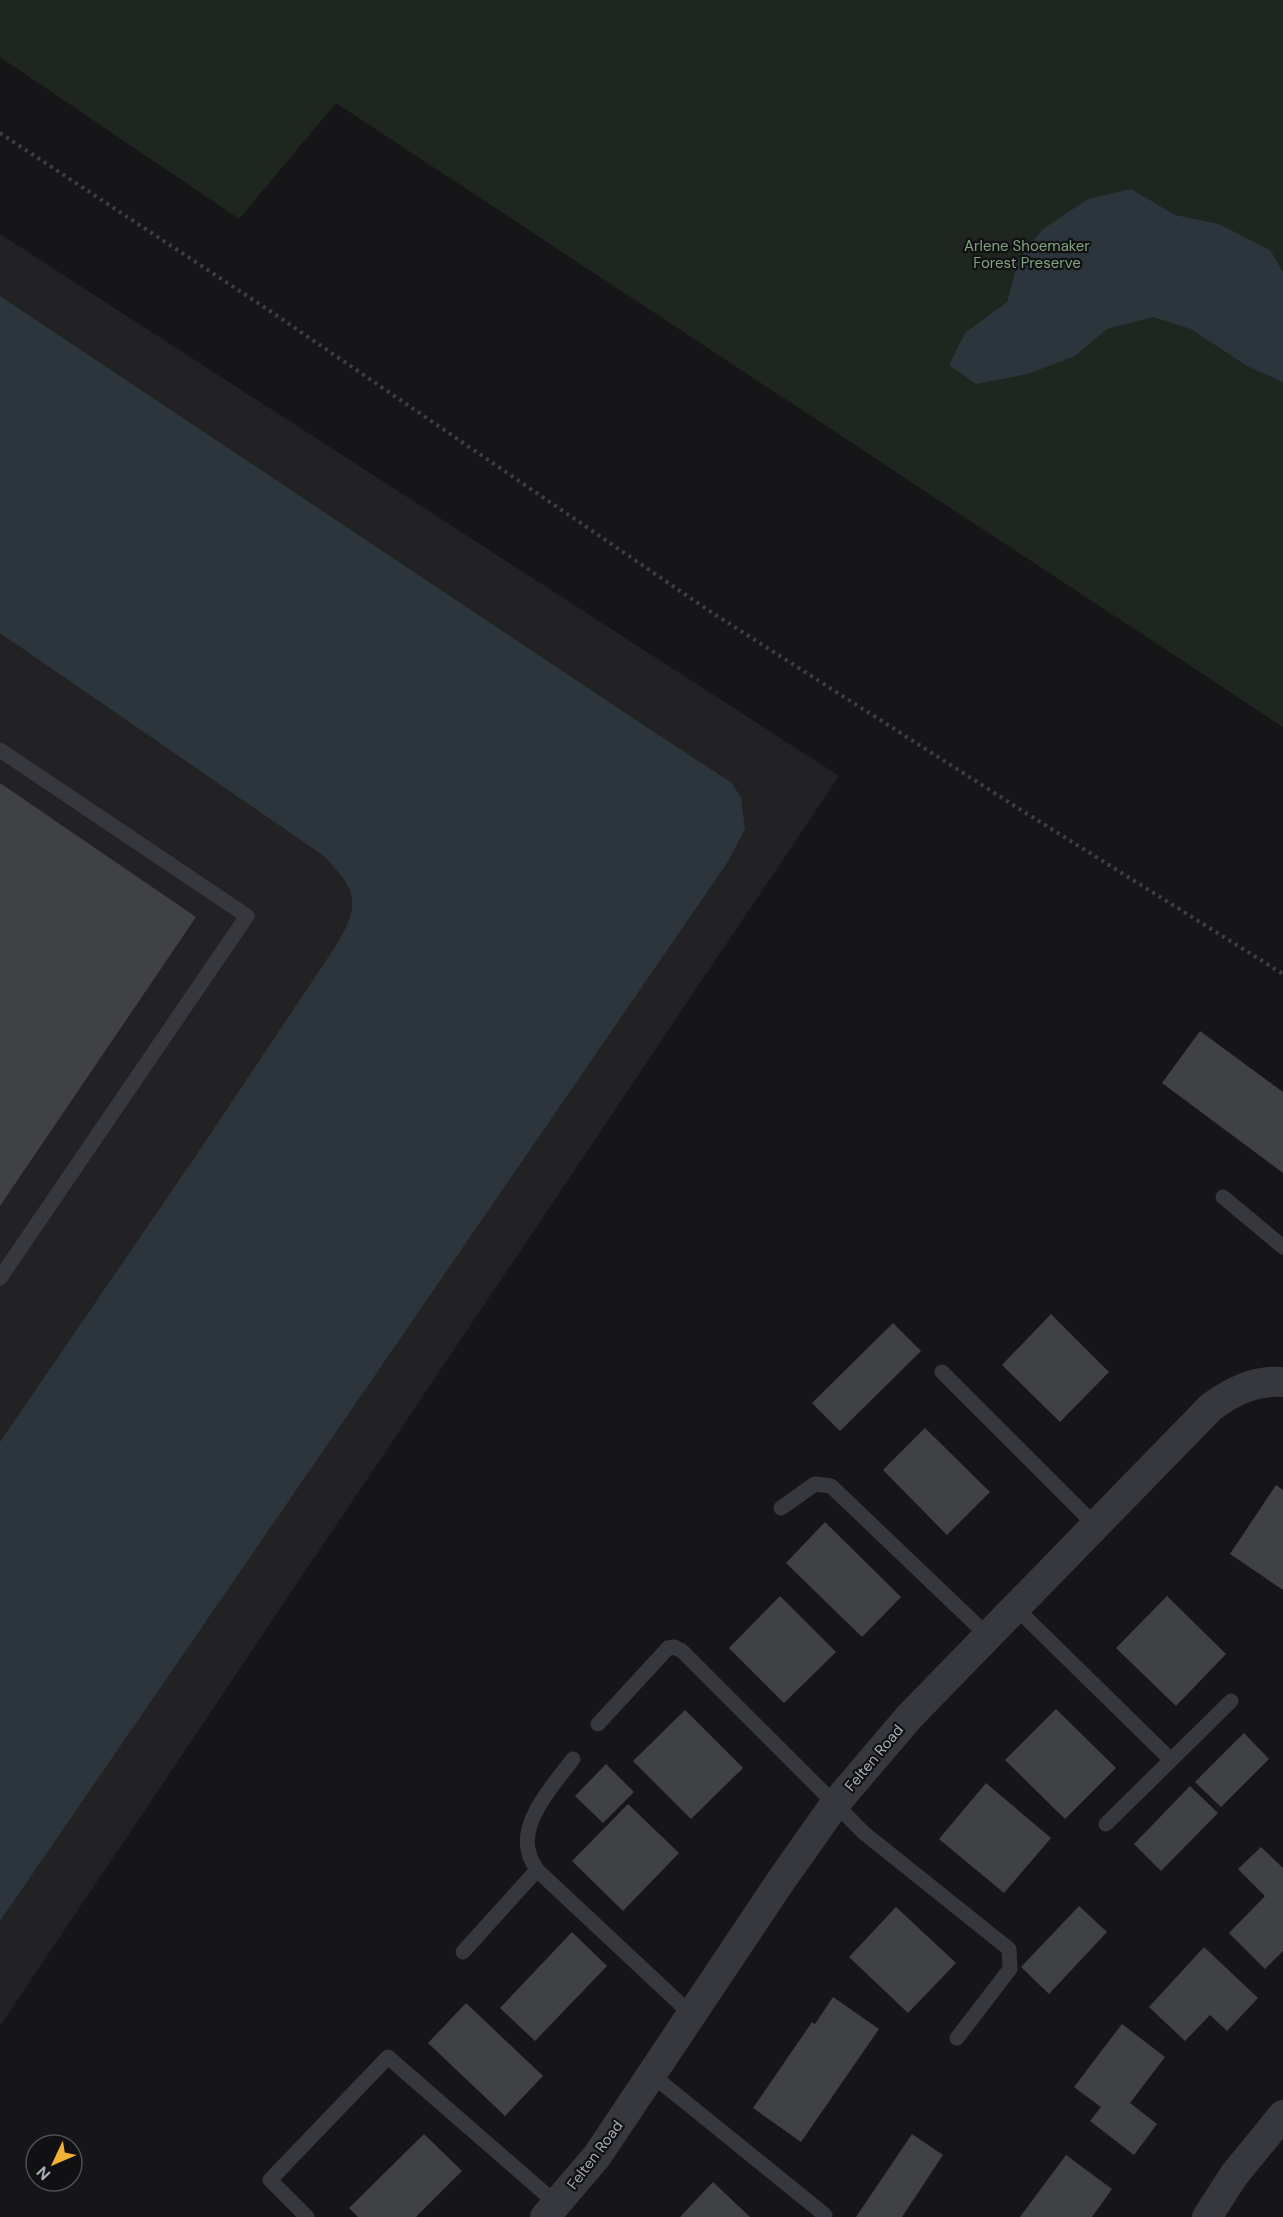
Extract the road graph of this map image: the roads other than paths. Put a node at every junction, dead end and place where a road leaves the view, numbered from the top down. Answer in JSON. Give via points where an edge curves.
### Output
{"nodes":[{"id":1,"x":0,"y":750,"type":"edge"},
{"id":2,"x":1223,"y":1197,"type":"dead end"},
{"id":3,"x":1283,"y":1247,"type":"edge"},
{"id":4,"x":0,"y":1278,"type":"edge"},
{"id":5,"x":942,"y":1372,"type":"dead end"},
{"id":6,"x":1283,"y":1382,"type":"edge"},
{"id":7,"x":781,"y":1508,"type":"dead end"},
{"id":8,"x":1096,"y":1526,"type":"junction"},
{"id":9,"x":1015,"y":1607,"type":"junction"},
{"id":10,"x":987,"y":1635,"type":"junction"},
{"id":11,"x":1231,"y":1701,"type":"dead end"},
{"id":12,"x":598,"y":1724,"type":"dead end"},
{"id":13,"x":573,"y":1760,"type":"dead end"},
{"id":14,"x":1171,"y":1760,"type":"junction"},
{"id":15,"x":835,"y":1804,"type":"junction"},
{"id":16,"x":1106,"y":1824,"type":"dead end"},
{"id":17,"x":537,"y":1870,"type":"junction"},
{"id":18,"x":463,"y":1952,"type":"dead end"},
{"id":19,"x":691,"y":2014,"type":"junction"},
{"id":20,"x":957,"y":2038,"type":"dead end"},
{"id":21,"x":652,"y":2074,"type":"junction"},
{"id":22,"x":1283,"y":2115,"type":"edge"},
{"id":23,"x":551,"y":2210,"type":"edge"},
{"id":24,"x":825,"y":2215,"type":"dead end"},
{"id":25,"x":307,"y":2217,"type":"edge"},
{"id":26,"x":1207,"y":2217,"type":"edge"}],
"edges":[{"from":1,"to":4,"type":"lane","via":[[247,916]]},
{"from":2,"to":3,"type":"lane"},
{"from":5,"to":8,"type":"lane"},
{"from":6,"to":8,"type":"street","name":"Felten Road","via":[[1258,1383],[1230,1393],[1211,1407]]},
{"from":7,"to":10,"type":"lane","via":[[814,1484],[831,1486]]},
{"from":8,"to":9,"type":"street","name":"Felten Road"},
{"from":9,"to":10,"type":"street","name":"Felten Road"},
{"from":9,"to":14,"type":"lane"},
{"from":10,"to":15,"type":"street","name":"Felten Road","via":[[909,1717]]},
{"from":11,"to":14,"type":"lane"},
{"from":12,"to":15,"type":"lane","via":[[668,1648],[674,1647],[721,1687]]},
{"from":13,"to":17,"type":"lane","via":[[537,1808],[527,1832],[528,1852]]},
{"from":14,"to":16,"type":"lane"},
{"from":15,"to":19,"type":"street","name":"Felten Road"},
{"from":15,"to":20,"type":"lane","via":[[864,1833],[1008,1948],[1011,1969]]},
{"from":17,"to":18,"type":"lane"},
{"from":17,"to":19,"type":"lane"},
{"from":19,"to":21,"type":"street","name":"Felten Road"},
{"from":21,"to":23,"type":"street","name":"Felten Road","via":[[597,2156]]},
{"from":21,"to":24,"type":"lane"},
{"from":22,"to":26,"type":"street","via":[[1234,2175]]},
{"from":23,"to":25,"type":"lane","via":[[388,2057],[270,2180]]}]}
